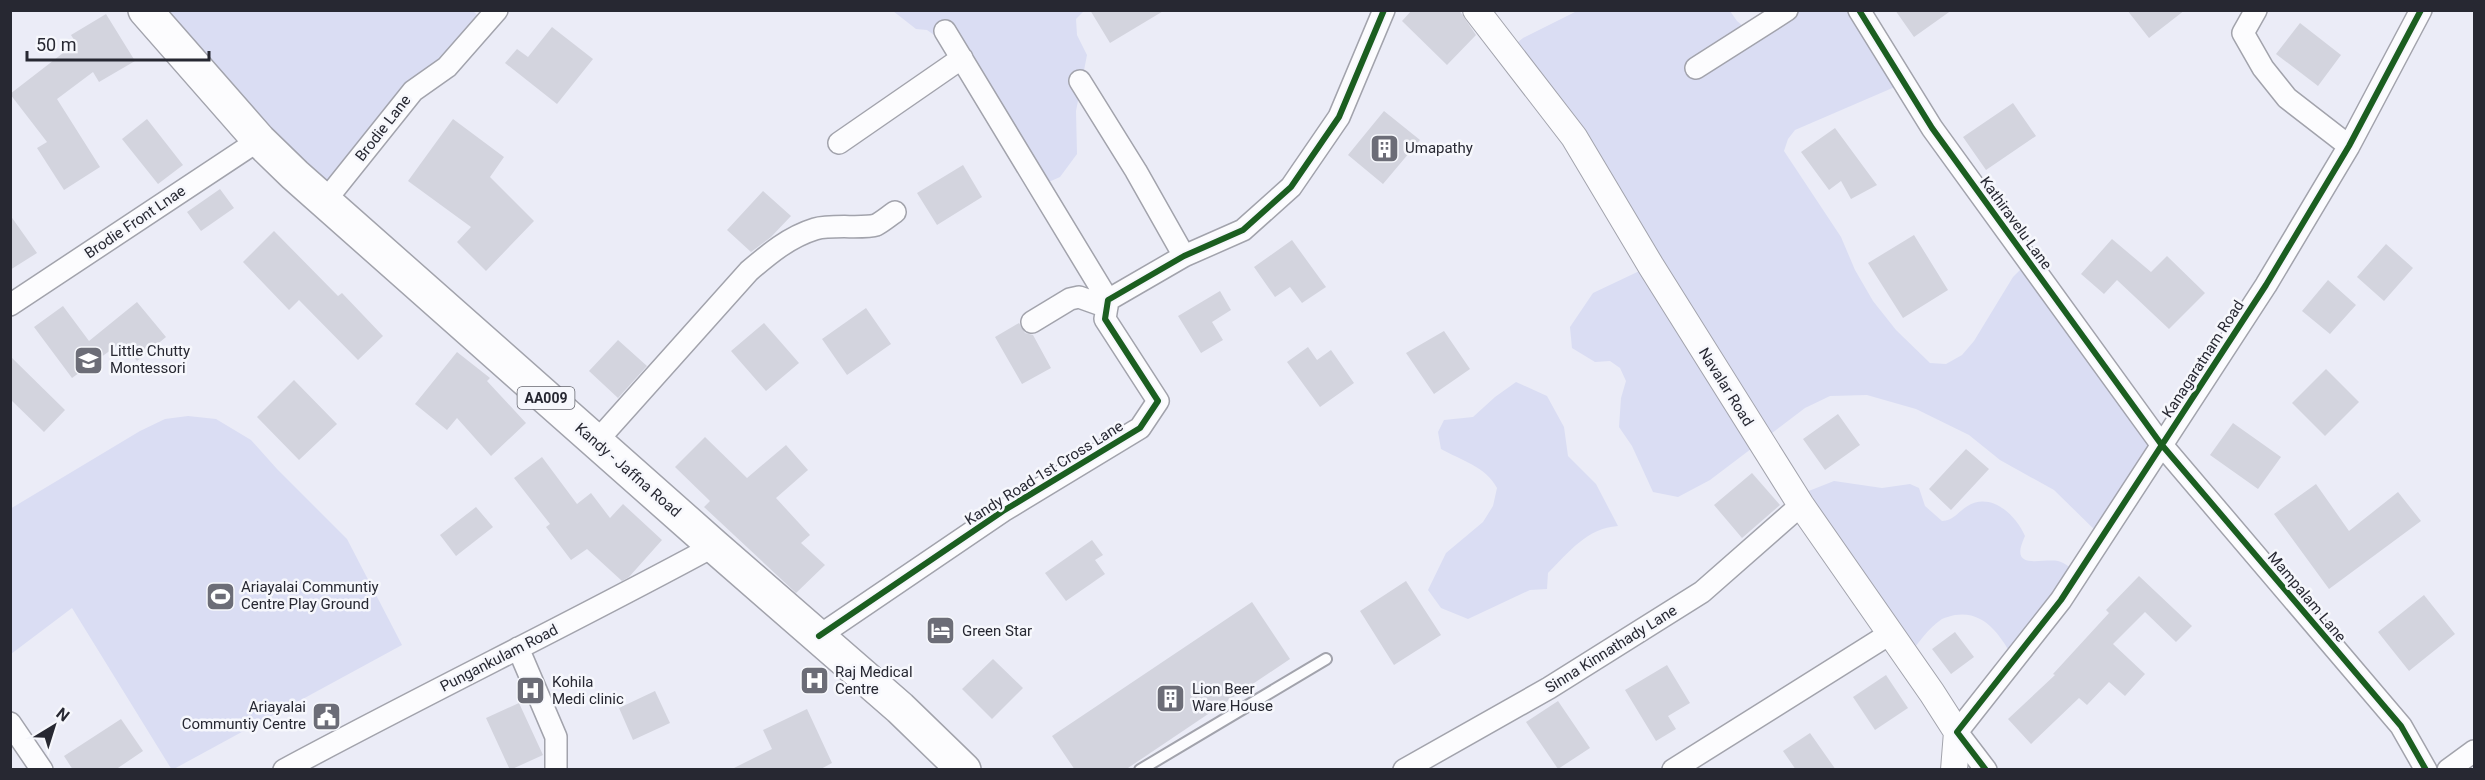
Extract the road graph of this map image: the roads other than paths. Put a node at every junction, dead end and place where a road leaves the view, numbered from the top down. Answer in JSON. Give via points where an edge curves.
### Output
{"nodes":[{"id":1,"x":145,"y":10,"type":"edge"},
{"id":2,"x":497,"y":10,"type":"edge"},
{"id":3,"x":1384,"y":10,"type":"edge"},
{"id":4,"x":1476,"y":10,"type":"edge"},
{"id":5,"x":1787,"y":10,"type":"edge"},
{"id":6,"x":1859,"y":10,"type":"edge"},
{"id":7,"x":2256,"y":10,"type":"edge"},
{"id":8,"x":2421,"y":10,"type":"edge"},
{"id":9,"x":945,"y":31,"type":"dead end"},
{"id":10,"x":962,"y":58,"type":"junction"},
{"id":11,"x":1696,"y":68,"type":"dead end"},
{"id":12,"x":1080,"y":81,"type":"dead end"},
{"id":13,"x":259,"y":140,"type":"junction"},
{"id":14,"x":839,"y":143,"type":"dead end"},
{"id":15,"x":2349,"y":146,"type":"junction"},
{"id":16,"x":325,"y":201,"type":"junction"},
{"id":17,"x":895,"y":212,"type":"dead end"},
{"id":18,"x":1184,"y":256,"type":"junction"},
{"id":19,"x":1107,"y":303,"type":"junction"},
{"id":20,"x":10,"y":305,"type":"edge"},
{"id":21,"x":1032,"y":322,"type":"dead end"},
{"id":22,"x":596,"y":442,"type":"junction"},
{"id":23,"x":2162,"y":444,"type":"junction"},
{"id":24,"x":1801,"y":505,"type":"junction"},
{"id":25,"x":714,"y":546,"type":"junction"},
{"id":26,"x":1891,"y":633,"type":"junction"},
{"id":27,"x":819,"y":636,"type":"junction"},
{"id":28,"x":518,"y":648,"type":"junction"},
{"id":29,"x":1326,"y":659,"type":"dead end"},
{"id":30,"x":10,"y":723,"type":"edge"},
{"id":31,"x":1957,"y":732,"type":"junction"},
{"id":32,"x":2475,"y":751,"type":"edge"},
{"id":33,"x":42,"y":770,"type":"edge"},
{"id":34,"x":285,"y":770,"type":"edge"},
{"id":35,"x":556,"y":770,"type":"edge"},
{"id":36,"x":964,"y":770,"type":"edge"},
{"id":37,"x":1140,"y":770,"type":"edge"},
{"id":38,"x":1404,"y":770,"type":"edge"},
{"id":39,"x":1673,"y":770,"type":"edge"},
{"id":40,"x":1954,"y":770,"type":"edge"},
{"id":41,"x":1986,"y":770,"type":"edge"},
{"id":42,"x":2426,"y":770,"type":"edge"},
{"id":43,"x":2448,"y":770,"type":"edge"}],
"edges":[{"from":1,"to":13,"type":"highway","name":"Kandy - Jaffna Road","number":"AA009"},
{"from":2,"to":16,"type":"street","name":"Brodie Lane","via":[[447,67],[413,91]]},
{"from":3,"to":18,"type":"street","via":[[1339,117],[1291,187],[1243,230]]},
{"from":4,"to":24,"type":"street","name":"Navalar Road","via":[[1574,137]]},
{"from":5,"to":11,"type":"street"},
{"from":6,"to":23,"type":"street","name":"Kathiravelu Lane","via":[[1932,128]]},
{"from":7,"to":15,"type":"street","via":[[2243,33],[2263,68],[2287,98]]},
{"from":8,"to":15,"type":"street","name":"Kanagaratnam Road"},
{"from":9,"to":10,"type":"street"},
{"from":10,"to":14,"type":"street"},
{"from":10,"to":19,"type":"street"},
{"from":12,"to":18,"type":"street"},
{"from":13,"to":16,"type":"highway","name":"Kandy - Jaffna Road","number":"AA009"},
{"from":13,"to":20,"type":"street","name":"Brodie Front Lnae"},
{"from":15,"to":23,"type":"street","name":"Kanagaratnam Road","via":[[2266,285]]},
{"from":16,"to":22,"type":"highway","name":"Kandy - Jaffna Road","number":"AA009"},
{"from":17,"to":22,"type":"street","via":[[875,226],[817,229],[772,251],[749,271]]},
{"from":18,"to":19,"type":"street"},
{"from":19,"to":21,"type":"street","via":[[1070,299]]},
{"from":19,"to":27,"type":"street","name":"Kandy Road 1st Cross Lane","via":[[1105,319],[1158,400],[1140,428],[1003,511]]},
{"from":22,"to":25,"type":"highway","name":"Kandy - Jaffna Road","number":"AA009"},
{"from":23,"to":31,"type":"street","name":"Kanagaratnam Road","via":[[2061,600]]},
{"from":23,"to":42,"type":"street","name":"Mampalam Lane","via":[[2401,726]]},
{"from":24,"to":26,"type":"street","name":"Navalar Road"},
{"from":24,"to":38,"type":"street","name":"Sinna Kinnathady Lane","via":[[1702,592],[1549,688]]},
{"from":25,"to":27,"type":"highway","name":"Kandy - Jaffna Road","number":"AA009"},
{"from":25,"to":28,"type":"street","name":"Pungankulam Road"},
{"from":26,"to":31,"type":"street","name":"Navalar Road"},
{"from":26,"to":39,"type":"street"},
{"from":27,"to":36,"type":"highway","name":"Kandy - Jaffna Road","number":"AA009"},
{"from":28,"to":34,"type":"street","name":"Pungankulam Road"},
{"from":28,"to":35,"type":"street","via":[[556,737]]},
{"from":29,"to":37,"type":"lane"},
{"from":30,"to":33,"type":"street"},
{"from":31,"to":40,"type":"street"},
{"from":31,"to":41,"type":"street"},
{"from":32,"to":43,"type":"street"}]}
